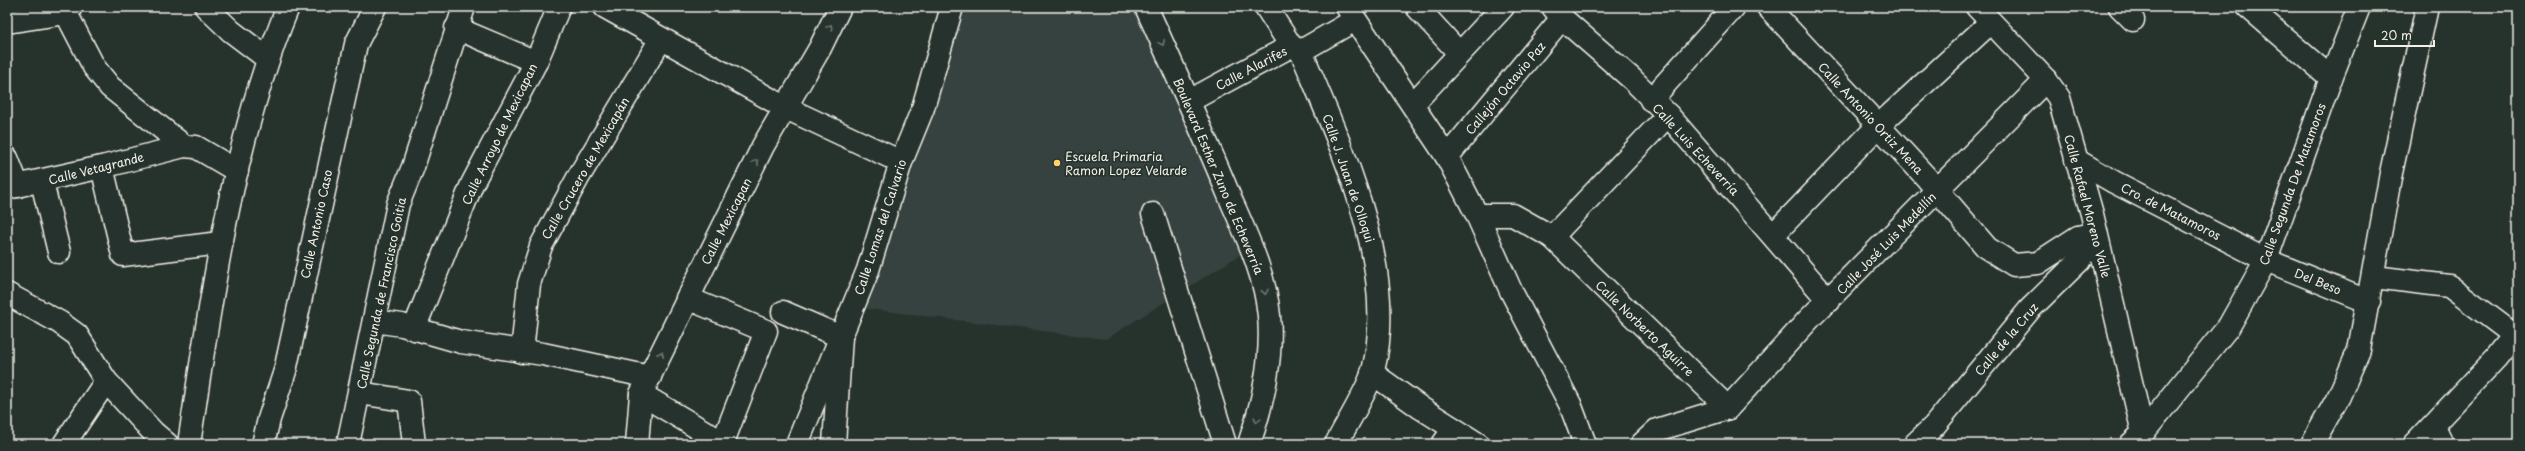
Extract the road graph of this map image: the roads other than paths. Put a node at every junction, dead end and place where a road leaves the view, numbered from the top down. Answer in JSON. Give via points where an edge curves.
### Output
{"nodes":[{"id":1,"x":206,"y":7,"type":"edge"},
{"id":2,"x":288,"y":7,"type":"edge"},
{"id":3,"x":375,"y":7,"type":"edge"},
{"id":4,"x":464,"y":7,"type":"edge"},
{"id":5,"x":559,"y":7,"type":"edge"},
{"id":6,"x":605,"y":7,"type":"edge"},
{"id":7,"x":840,"y":7,"type":"edge"},
{"id":8,"x":952,"y":7,"type":"edge"},
{"id":9,"x":1146,"y":7,"type":"edge"},
{"id":10,"x":1266,"y":7,"type":"edge"},
{"id":11,"x":1417,"y":7,"type":"edge"},
{"id":12,"x":1503,"y":7,"type":"edge"},
{"id":13,"x":1734,"y":7,"type":"edge"},
{"id":14,"x":1768,"y":7,"type":"edge"},
{"id":15,"x":2248,"y":7,"type":"edge"},
{"id":16,"x":2359,"y":7,"type":"edge"},
{"id":17,"x":2428,"y":7,"type":"edge"},
{"id":18,"x":68,"y":10,"type":"edge"},
{"id":19,"x":1558,"y":13,"type":"edge"},
{"id":20,"x":1351,"y":14,"type":"edge"},
{"id":21,"x":1983,"y":15,"type":"edge"},
{"id":22,"x":8,"y":18,"type":"edge"},
{"id":23,"x":456,"y":28,"type":"junction"},
{"id":24,"x":661,"y":39,"type":"junction"},
{"id":25,"x":1296,"y":49,"type":"junction"},
{"id":26,"x":1458,"y":53,"type":"junction"},
{"id":27,"x":268,"y":59,"type":"junction"},
{"id":28,"x":536,"y":62,"type":"junction"},
{"id":29,"x":2331,"y":78,"type":"junction"},
{"id":30,"x":2046,"y":80,"type":"junction"},
{"id":31,"x":1651,"y":100,"type":"junction"},
{"id":32,"x":1189,"y":101,"type":"junction"},
{"id":33,"x":1413,"y":104,"type":"junction"},
{"id":34,"x":786,"y":108,"type":"junction"},
{"id":35,"x":1668,"y":115,"type":"junction"},
{"id":36,"x":1878,"y":126,"type":"junction"},
{"id":37,"x":184,"y":146,"type":"junction"},
{"id":38,"x":1447,"y":157,"type":"junction"},
{"id":39,"x":7,"y":158,"type":"edge"},
{"id":40,"x":2076,"y":160,"type":"junction"},
{"id":41,"x":900,"y":162,"type":"junction"},
{"id":42,"x":102,"y":167,"type":"junction"},
{"id":43,"x":237,"y":170,"type":"junction"},
{"id":44,"x":42,"y":182,"type":"junction"},
{"id":45,"x":12,"y":187,"type":"edge"},
{"id":46,"x":1937,"y":191,"type":"junction"},
{"id":47,"x":1153,"y":214,"type":"dead end"},
{"id":48,"x":1477,"y":215,"type":"junction"},
{"id":49,"x":2096,"y":234,"type":"junction"},
{"id":50,"x":1773,"y":235,"type":"junction"},
{"id":51,"x":1552,"y":237,"type":"junction"},
{"id":52,"x":220,"y":243,"type":"junction"},
{"id":53,"x":59,"y":252,"type":"dead end"},
{"id":54,"x":2266,"y":260,"type":"junction"},
{"id":55,"x":2374,"y":277,"type":"junction"},
{"id":56,"x":7,"y":294,"type":"edge"},
{"id":57,"x":688,"y":298,"type":"junction"},
{"id":58,"x":1829,"y":301,"type":"junction"},
{"id":59,"x":2369,"y":302,"type":"junction"},
{"id":60,"x":783,"y":312,"type":"dead end"},
{"id":61,"x":374,"y":321,"type":"junction"},
{"id":62,"x":414,"y":329,"type":"junction"},
{"id":63,"x":2516,"y":332,"type":"edge"},
{"id":64,"x":841,"y":337,"type":"junction"},
{"id":65,"x":522,"y":352,"type":"junction"},
{"id":66,"x":1372,"y":373,"type":"junction"},
{"id":67,"x":106,"y":381,"type":"junction"},
{"id":68,"x":646,"y":386,"type":"junction"},
{"id":69,"x":360,"y":393,"type":"junction"},
{"id":70,"x":1728,"y":408,"type":"junction"},
{"id":71,"x":2433,"y":424,"type":"junction"},
{"id":72,"x":1449,"y":436,"type":"edge"},
{"id":73,"x":2137,"y":439,"type":"edge"},
{"id":74,"x":720,"y":442,"type":"edge"},
{"id":75,"x":64,"y":444,"type":"edge"},
{"id":76,"x":167,"y":444,"type":"edge"},
{"id":77,"x":189,"y":444,"type":"edge"},
{"id":78,"x":263,"y":444,"type":"edge"},
{"id":79,"x":348,"y":444,"type":"edge"},
{"id":80,"x":414,"y":444,"type":"edge"},
{"id":81,"x":637,"y":444,"type":"edge"},
{"id":82,"x":797,"y":444,"type":"edge"},
{"id":83,"x":834,"y":444,"type":"edge"},
{"id":84,"x":1225,"y":444,"type":"edge"},
{"id":85,"x":1249,"y":444,"type":"edge"},
{"id":86,"x":1336,"y":444,"type":"edge"},
{"id":87,"x":1478,"y":444,"type":"edge"},
{"id":88,"x":1585,"y":444,"type":"edge"},
{"id":89,"x":1642,"y":444,"type":"edge"},
{"id":90,"x":1915,"y":444,"type":"edge"},
{"id":91,"x":2312,"y":444,"type":"edge"},
{"id":92,"x":2415,"y":444,"type":"edge"},
{"id":93,"x":2442,"y":444,"type":"edge"}],
"edges":[{"from":1,"to":27,"type":"street","via":[[231,31]]},
{"from":2,"to":27,"type":"street"},
{"from":3,"to":78,"type":"street","name":"Calle Antonio Caso","via":[[356,44],[285,371]]},
{"from":4,"to":23,"type":"street","name":"Calle Segunda de Francisco Goitia"},
{"from":5,"to":28,"type":"street","name":"Calle Arroyo de Mexicapan"},
{"from":6,"to":24,"type":"street"},
{"from":34,"to":7,"type":"street","name":"Calle Mexicapan","one_way":true},
{"from":8,"to":41,"type":"street","name":"Calle Lomas del Calvario","via":[[923,108]]},
{"from":9,"to":32,"type":"street","name":"Boulevard Esther Zuno de Echeverría","one_way":true},
{"from":10,"to":25,"type":"street","name":"Calle J. Juan de Olloqui"},
{"from":11,"to":26,"type":"street"},
{"from":12,"to":26,"type":"street"},
{"from":13,"to":31,"type":"street"},
{"from":14,"to":36,"type":"street","name":"Calle Antonio Ortiz Mena"},
{"from":15,"to":29,"type":"street"},
{"from":16,"to":29,"type":"street","name":"Calle Segunda De Matamoros"},
{"from":17,"to":55,"type":"street","via":[[2391,173]]},
{"from":18,"to":22,"type":"street"},
{"from":18,"to":37,"type":"street","via":[[94,67],[110,87]]},
{"from":19,"to":31,"type":"street","name":"Calle Luis Echeverría","via":[[1632,79]]},
{"from":19,"to":38,"type":"street","name":"Callejón Octavio Paz"},
{"from":20,"to":25,"type":"street","name":"Calle Alarifes"},
{"from":20,"to":33,"type":"street"},
{"from":21,"to":30,"type":"street","name":"Calle Rafael Moreno Valle"},
{"from":21,"to":36,"type":"street"},
{"from":23,"to":28,"type":"street"},
{"from":23,"to":61,"type":"street","name":"Calle Segunda de Francisco Goitia","via":[[413,167],[398,204]]},
{"from":24,"to":34,"type":"street"},
{"from":24,"to":65,"type":"street","name":"Calle Crucero de Mexicapán","via":[[578,176],[541,246],[529,284]]},
{"from":25,"to":32,"type":"street","name":"Calle Alarifes"},
{"from":25,"to":66,"type":"street","name":"Calle J. Juan de Olloqui","via":[[1333,128],[1372,242],[1379,288],[1379,327]]},
{"from":26,"to":33,"type":"street"},
{"from":27,"to":43,"type":"street"},
{"from":28,"to":62,"type":"street","name":"Calle Arroyo de Mexicapan","via":[[472,184]]},
{"from":29,"to":54,"type":"street","name":"Calle Segunda De Matamoros"},
{"from":30,"to":40,"type":"street","name":"Calle Rafael Moreno Valle","via":[[2059,98]]},
{"from":30,"to":46,"type":"street","name":"Calle José Luis Medellín"},
{"from":31,"to":35,"type":"street","name":"Calle Luis Echeverría"},
{"from":32,"to":85,"type":"street","name":"Boulevard Esther Zuno de Echeverría","one_way":true,"via":[[1262,278],[1269,316],[1270,346],[1266,382]]},
{"from":33,"to":38,"type":"street"},
{"from":34,"to":41,"type":"street"},
{"from":57,"to":34,"type":"street","name":"Calle Mexicapan","one_way":true,"via":[[763,146]]},
{"from":35,"to":50,"type":"street","name":"Calle Luis Echeverría"},
{"from":35,"to":51,"type":"street"},
{"from":36,"to":46,"type":"street","name":"Calle Antonio Ortiz Mena"},
{"from":36,"to":50,"type":"street"},
{"from":37,"to":42,"type":"street","name":"Calle Vetagrande"},
{"from":37,"to":43,"type":"street","via":[[196,147]]},
{"from":38,"to":48,"type":"street"},
{"from":39,"to":45,"type":"street"},
{"from":40,"to":49,"type":"street","name":"Calle Rafael Moreno Valle"},
{"from":40,"to":54,"type":"street","name":"Cro. de Matamoros"},
{"from":41,"to":64,"type":"street","name":"Calle Lomas del Calvario","via":[[868,270]]},
{"from":42,"to":44,"type":"street","name":"Calle Vetagrande"},
{"from":42,"to":52,"type":"street","via":[[123,255]]},
{"from":43,"to":52,"type":"street"},
{"from":44,"to":45,"type":"street","name":"Calle Vetagrande"},
{"from":44,"to":53,"type":"street"},
{"from":46,"to":49,"type":"street","name":"Calle Antonio Ortiz Mena","via":[[1987,248],[2014,265],[2038,262],[2078,237]]},
{"from":46,"to":58,"type":"street","name":"Calle José Luis Medellín"},
{"from":47,"to":84,"type":"street"},
{"from":48,"to":51,"type":"street","name":"Calle Norberto Aguirre","via":[[1513,215]]},
{"from":48,"to":88,"type":"street","via":[[1511,291],[1570,404]]},
{"from":49,"to":73,"type":"street","name":"Calle Rafael Moreno Valle"},
{"from":49,"to":90,"type":"street","name":"Calle de la Cruz","via":[[2079,261],[2030,309],[1934,426]]},
{"from":50,"to":58,"type":"street","name":"Calle Luis Echeverría"},
{"from":51,"to":70,"type":"street","name":"Calle Norberto Aguirre"},
{"from":52,"to":77,"type":"street"},
{"from":54,"to":59,"type":"street","name":"Del Beso"},
{"from":54,"to":73,"type":"street","name":"Calle Segunda De Matamoros","via":[[2229,326]]},
{"from":55,"to":59,"type":"street"},
{"from":55,"to":63,"type":"street","via":[[2448,286]]},
{"from":56,"to":67,"type":"street","via":[[60,322],[78,335]]},
{"from":68,"to":57,"type":"street","name":"Calle Mexicapan","one_way":true},
{"from":57,"to":74,"type":"street","via":[[766,331]]},
{"from":58,"to":70,"type":"street","name":"Calle José Luis Medellín","via":[[1810,318]]},
{"from":59,"to":91,"type":"street","via":[[2359,350],[2339,396]]},
{"from":60,"to":64,"type":"street"},
{"from":61,"to":62,"type":"street"},
{"from":61,"to":69,"type":"street","name":"Calle Segunda de Francisco Goitia"},
{"from":62,"to":65,"type":"street","via":[[461,342]]},
{"from":63,"to":71,"type":"street","via":[[2496,358]]},
{"from":64,"to":82,"type":"street","name":"Calle Lomas del Calvario"},
{"from":64,"to":83,"type":"street"},
{"from":65,"to":68,"type":"street","via":[[542,354]]},
{"from":66,"to":72,"type":"street"},
{"from":66,"to":86,"type":"street","name":"Calle J. Juan de Olloqui"},
{"from":67,"to":75,"type":"street"},
{"from":67,"to":76,"type":"street"},
{"from":68,"to":74,"type":"street"},
{"from":68,"to":81,"type":"street","name":"Calle Mexicapan"},
{"from":69,"to":79,"type":"street","name":"Calle Segunda de Francisco Goitia"},
{"from":69,"to":80,"type":"street","via":[[409,401]]},
{"from":70,"to":89,"type":"street","via":[[1656,430]]},
{"from":71,"to":92,"type":"street"},
{"from":71,"to":93,"type":"street"},
{"from":72,"to":87,"type":"street"}]}
